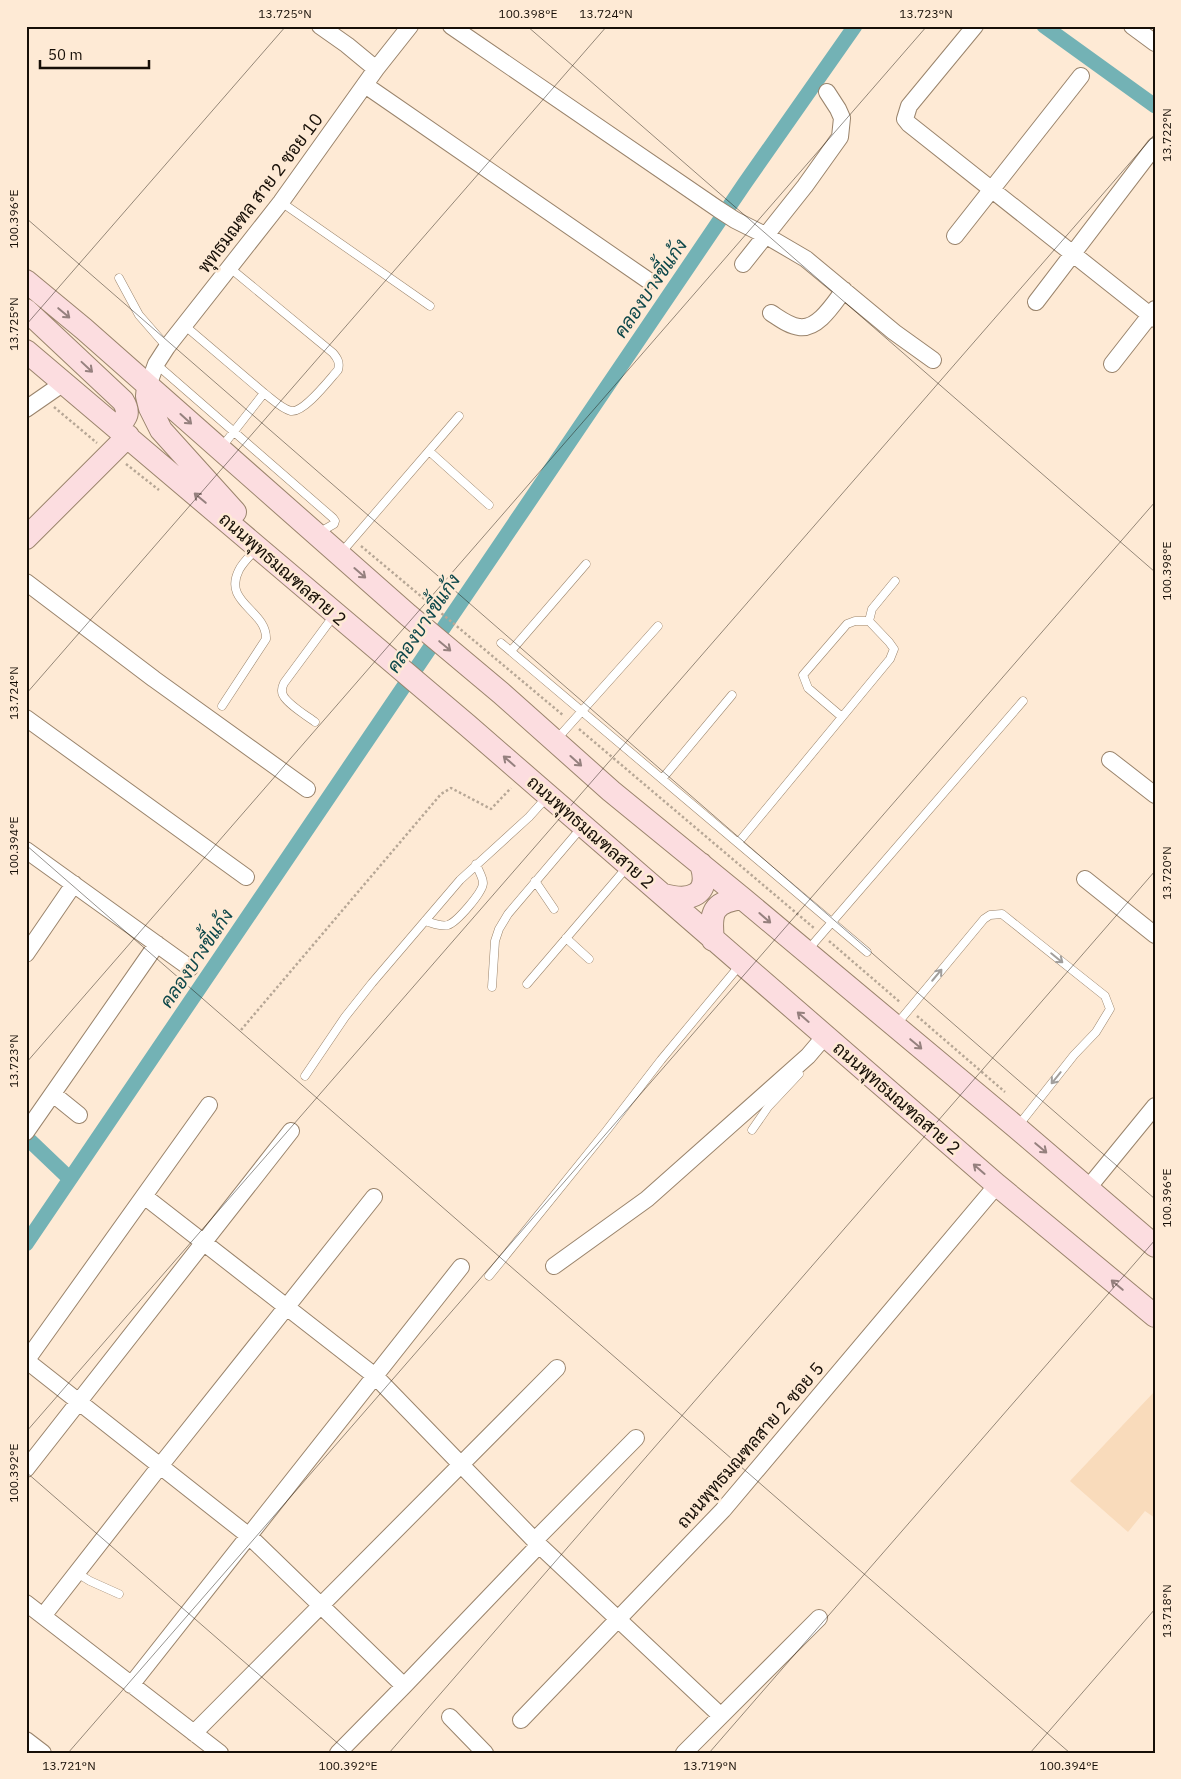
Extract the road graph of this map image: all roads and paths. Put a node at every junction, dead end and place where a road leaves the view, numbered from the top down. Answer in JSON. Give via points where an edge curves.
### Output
{"nodes":[{"id":1,"x":320,"y":26,"type":"edge"},
{"id":2,"x":410,"y":26,"type":"edge"},
{"id":3,"x":451,"y":26,"type":"edge"},
{"id":4,"x":975,"y":26,"type":"edge"},
{"id":5,"x":1132,"y":26,"type":"edge"},
{"id":6,"x":1155,"y":43,"type":"edge"},
{"id":7,"x":376,"y":70,"type":"junction"},
{"id":8,"x":1081,"y":76,"type":"dead end"},
{"id":9,"x":366,"y":85,"type":"junction"},
{"id":10,"x":827,"y":92,"type":"dead end"},
{"id":11,"x":1155,"y":146,"type":"edge"},
{"id":12,"x":992,"y":190,"type":"junction"},
{"id":13,"x":281,"y":202,"type":"junction"},
{"id":14,"x":765,"y":235,"type":"junction"},
{"id":15,"x":955,"y":236,"type":"dead end"},
{"id":16,"x":1074,"y":254,"type":"junction"},
{"id":17,"x":743,"y":264,"type":"dead end"},
{"id":18,"x":230,"y":268,"type":"junction"},
{"id":19,"x":119,"y":278,"type":"dead end"},
{"id":20,"x":649,"y":281,"type":"dead end"},
{"id":21,"x":26,"y":282,"type":"edge"},
{"id":22,"x":844,"y":290,"type":"junction"},
{"id":23,"x":1036,"y":302,"type":"dead end"},
{"id":24,"x":430,"y":306,"type":"dead end"},
{"id":25,"x":26,"y":310,"type":"edge"},
{"id":26,"x":771,"y":313,"type":"dead end"},
{"id":27,"x":1153,"y":315,"type":"edge"},
{"id":28,"x":184,"y":325,"type":"junction"},
{"id":29,"x":167,"y":348,"type":"junction"},
{"id":30,"x":26,"y":350,"type":"edge"},
{"id":31,"x":933,"y":360,"type":"dead end"},
{"id":32,"x":156,"y":364,"type":"junction"},
{"id":33,"x":1112,"y":364,"type":"dead end"},
{"id":34,"x":65,"y":382,"type":"junction"},
{"id":35,"x":148,"y":386,"type":"junction"},
{"id":36,"x":264,"y":394,"type":"junction"},
{"id":37,"x":43,"y":398,"type":"junction"},
{"id":38,"x":26,"y":409,"type":"edge"},
{"id":39,"x":459,"y":416,"type":"dead end"},
{"id":40,"x":235,"y":431,"type":"junction"},
{"id":41,"x":123,"y":432,"type":"junction"},
{"id":42,"x":102,"y":447,"type":"dead end"},
{"id":43,"x":220,"y":450,"type":"junction"},
{"id":44,"x":428,"y":451,"type":"junction"},
{"id":45,"x":489,"y":505,"type":"dead end"},
{"id":46,"x":316,"y":534,"type":"junction"},
{"id":47,"x":26,"y":538,"type":"edge"},
{"id":48,"x":258,"y":547,"type":"junction"},
{"id":49,"x":339,"y":555,"type":"junction"},
{"id":50,"x":586,"y":564,"type":"dead end"},
{"id":51,"x":298,"y":581,"type":"junction"},
{"id":52,"x":896,"y":581,"type":"dead end"},
{"id":53,"x":26,"y":582,"type":"edge"},
{"id":54,"x":412,"y":589,"type":"dead end"},
{"id":55,"x":335,"y":613,"type":"junction"},
{"id":56,"x":869,"y":621,"type":"junction"},
{"id":57,"x":658,"y":626,"type":"dead end"},
{"id":58,"x":501,"y":643,"type":"dead end"},
{"id":59,"x":511,"y":651,"type":"junction"},
{"id":60,"x":732,"y":695,"type":"dead end"},
{"id":61,"x":1023,"y":700,"type":"dead end"},
{"id":62,"x":222,"y":706,"type":"dead end"},
{"id":63,"x":582,"y":711,"type":"junction"},
{"id":64,"x":842,"y":717,"type":"junction"},
{"id":65,"x":26,"y":718,"type":"edge"},
{"id":66,"x":315,"y":722,"type":"dead end"},
{"id":67,"x":571,"y":722,"type":"junction"},
{"id":68,"x":555,"y":742,"type":"junction"},
{"id":69,"x":1110,"y":760,"type":"dead end"},
{"id":70,"x":524,"y":775,"type":"junction"},
{"id":71,"x":662,"y":779,"type":"junction"},
{"id":72,"x":307,"y":788,"type":"dead end"},
{"id":73,"x":1155,"y":795,"type":"edge"},
{"id":74,"x":548,"y":796,"type":"junction"},
{"id":75,"x":583,"y":826,"type":"junction"},
{"id":76,"x":738,"y":843,"type":"junction"},
{"id":77,"x":26,"y":850,"type":"edge"},
{"id":78,"x":476,"y":864,"type":"junction"},
{"id":79,"x":701,"y":864,"type":"junction"},
{"id":80,"x":629,"y":865,"type":"junction"},
{"id":81,"x":246,"y":877,"type":"dead end"},
{"id":82,"x":1085,"y":878,"type":"dead end"},
{"id":83,"x":535,"y":881,"type":"junction"},
{"id":84,"x":74,"y":884,"type":"junction"},
{"id":85,"x":664,"y":895,"type":"junction"},
{"id":86,"x":742,"y":898,"type":"junction"},
{"id":87,"x":554,"y":909,"type":"dead end"},
{"id":88,"x":425,"y":921,"type":"junction"},
{"id":89,"x":832,"y":922,"type":"junction"},
{"id":90,"x":822,"y":935,"type":"junction"},
{"id":91,"x":1155,"y":935,"type":"edge"},
{"id":92,"x":566,"y":938,"type":"junction"},
{"id":93,"x":713,"y":940,"type":"junction"},
{"id":94,"x":157,"y":944,"type":"junction"},
{"id":95,"x":867,"y":952,"type":"dead end"},
{"id":96,"x":806,"y":953,"type":"junction"},
{"id":97,"x":26,"y":954,"type":"edge"},
{"id":98,"x":589,"y":959,"type":"dead end"},
{"id":99,"x":741,"y":964,"type":"junction"},
{"id":100,"x":190,"y":968,"type":"dead end"},
{"id":101,"x":527,"y":984,"type":"dead end"},
{"id":102,"x":492,"y":987,"type":"dead end"},
{"id":103,"x":902,"y":1018,"type":"junction"},
{"id":104,"x":241,"y":1030,"type":"dead end"},
{"id":105,"x":827,"y":1038,"type":"junction"},
{"id":106,"x":305,"y":1076,"type":"dead end"},
{"id":107,"x":1006,"y":1093,"type":"dead end"},
{"id":108,"x":53,"y":1094,"type":"junction"},
{"id":109,"x":209,"y":1105,"type":"dead end"},
{"id":110,"x":1155,"y":1106,"type":"edge"},
{"id":111,"x":79,"y":1115,"type":"dead end"},
{"id":112,"x":1016,"y":1127,"type":"junction"},
{"id":113,"x":752,"y":1130,"type":"dead end"},
{"id":114,"x":292,"y":1131,"type":"dead end"},
{"id":115,"x":26,"y":1132,"type":"edge"},
{"id":116,"x":997,"y":1185,"type":"junction"},
{"id":117,"x":1088,"y":1188,"type":"junction"},
{"id":118,"x":144,"y":1196,"type":"junction"},
{"id":119,"x":374,"y":1197,"type":"dead end"},
{"id":120,"x":204,"y":1241,"type":"junction"},
{"id":121,"x":1155,"y":1246,"type":"edge"},
{"id":122,"x":554,"y":1266,"type":"dead end"},
{"id":123,"x":461,"y":1267,"type":"dead end"},
{"id":124,"x":489,"y":1276,"type":"dead end"},
{"id":125,"x":286,"y":1307,"type":"junction"},
{"id":126,"x":1155,"y":1316,"type":"edge"},
{"id":127,"x":26,"y":1361,"type":"edge"},
{"id":128,"x":557,"y":1368,"type":"dead end"},
{"id":129,"x":374,"y":1376,"type":"junction"},
{"id":130,"x":79,"y":1402,"type":"junction"},
{"id":131,"x":636,"y":1438,"type":"dead end"},
{"id":132,"x":461,"y":1464,"type":"junction"},
{"id":133,"x":160,"y":1466,"type":"junction"},
{"id":134,"x":26,"y":1469,"type":"edge"},
{"id":135,"x":249,"y":1536,"type":"junction"},
{"id":136,"x":537,"y":1543,"type":"junction"},
{"id":137,"x":77,"y":1573,"type":"junction"},
{"id":138,"x":119,"y":1594,"type":"dead end"},
{"id":139,"x":26,"y":1603,"type":"edge"},
{"id":140,"x":321,"y":1606,"type":"junction"},
{"id":141,"x":43,"y":1616,"type":"junction"},
{"id":142,"x":819,"y":1618,"type":"dead end"},
{"id":143,"x":619,"y":1619,"type":"junction"},
{"id":144,"x":131,"y":1685,"type":"junction"},
{"id":145,"x":404,"y":1686,"type":"junction"},
{"id":146,"x":720,"y":1715,"type":"junction"},
{"id":147,"x":450,"y":1717,"type":"dead end"},
{"id":148,"x":521,"y":1720,"type":"dead end"},
{"id":149,"x":194,"y":1733,"type":"junction"},
{"id":150,"x":26,"y":1740,"type":"edge"},
{"id":151,"x":42,"y":1753,"type":"edge"},
{"id":152,"x":220,"y":1753,"type":"edge"},
{"id":153,"x":338,"y":1753,"type":"edge"},
{"id":154,"x":485,"y":1753,"type":"edge"},
{"id":155,"x":684,"y":1753,"type":"edge"}],
"edges":[{"from":1,"to":7,"type":"street"},
{"from":2,"to":7,"type":"street","name":"พุทธมณฑล สาย 2 ซอย 10"},
{"from":3,"to":14,"type":"street","via":[[718,209]]},
{"from":4,"to":12,"type":"street","via":[[909,106],[905,118]]},
{"from":5,"to":6,"type":"street"},
{"from":7,"to":9,"type":"street","name":"พุทธมณฑล สาย 2 ซอย 10"},
{"from":8,"to":12,"type":"street"},
{"from":9,"to":13,"type":"street","name":"พุทธมณฑล สาย 2 ซอย 10"},
{"from":9,"to":20,"type":"street"},
{"from":10,"to":14,"type":"street","via":[[842,118],[840,137]]},
{"from":11,"to":16,"type":"street"},
{"from":12,"to":15,"type":"street"},
{"from":12,"to":16,"type":"street"},
{"from":13,"to":18,"type":"street","name":"พุทธมณฑล สาย 2 ซอย 10"},
{"from":13,"to":24,"type":"lane"},
{"from":14,"to":17,"type":"street"},
{"from":14,"to":22,"type":"street","via":[[806,258]]},
{"from":16,"to":23,"type":"street"},
{"from":16,"to":27,"type":"street"},
{"from":18,"to":28,"type":"street","name":"พุทธมณฑล สาย 2 ซอย 10"},
{"from":18,"to":36,"type":"lane","via":[[333,353],[340,365],[302,408],[286,409]]},
{"from":19,"to":29,"type":"lane","via":[[139,315]]},
{"from":21,"to":35,"type":"main road","one_way":true},
{"from":22,"to":26,"type":"street","via":[[828,311],[806,327],[788,323]]},
{"from":22,"to":31,"type":"street"},
{"from":25,"to":41,"type":"main road","one_way":true,"via":[[124,401],[128,408]]},
{"from":27,"to":33,"type":"street"},
{"from":28,"to":29,"type":"street","name":"พุทธมณฑล สาย 2 ซอย 10"},
{"from":28,"to":36,"type":"lane"},
{"from":29,"to":32,"type":"street","name":"พุทธมณฑล สาย 2 ซอย 10"},
{"from":30,"to":34,"type":"main road","name":"ถนนพุทธมณฑลสาย 2"},
{"from":32,"to":35,"type":"street","name":"พุทธมณฑล สาย 2 ซอย 10"},
{"from":32,"to":40,"type":"lane"},
{"from":34,"to":37,"type":"street"},
{"from":34,"to":41,"type":"main road","name":"ถนนพุทธมณฑลสาย 2"},
{"from":35,"to":43,"type":"main road","one_way":true},
{"from":35,"to":51,"type":"main road","via":[[147,396],[161,430]]},
{"from":36,"to":40,"type":"lane"},
{"from":37,"to":38,"type":"street"},
{"from":37,"to":42,"type":"path"},
{"from":39,"to":44,"type":"lane"},
{"from":40,"to":43,"type":"lane"},
{"from":40,"to":46,"type":"lane","via":[[333,518],[334,524]]},
{"from":41,"to":47,"type":"main road"},
{"from":48,"to":41,"type":"main road","name":"ถนนพุทธมณฑลสาย 2","one_way":true},
{"from":43,"to":46,"type":"main road"},
{"from":44,"to":45,"type":"lane"},
{"from":44,"to":49,"type":"lane"},
{"from":46,"to":49,"type":"main road"},
{"from":48,"to":51,"type":"main road","name":"ถนนพุทธมณฑลสาย 2"},
{"from":48,"to":62,"type":"lane","via":[[239,570],[235,586],[239,599],[261,622],[266,639]]},
{"from":49,"to":68,"type":"main road","one_way":true},
{"from":50,"to":59,"type":"lane"},
{"from":51,"to":55,"type":"main road","name":"ถนนพุทธมณฑลสาย 2"},
{"from":52,"to":56,"type":"lane","via":[[872,609]]},
{"from":53,"to":72,"type":"street","via":[[154,679]]},
{"from":54,"to":67,"type":"path"},
{"from":55,"to":66,"type":"lane","via":[[281,689],[286,700]]},
{"from":70,"to":55,"type":"main road","name":"ถนนพุทธมณฑลสาย 2","one_way":true},
{"from":56,"to":64,"type":"lane","via":[[894,649],[890,659]]},
{"from":56,"to":64,"type":"lane","via":[[847,624],[803,675],[808,688]]},
{"from":57,"to":63,"type":"lane"},
{"from":58,"to":59,"type":"lane"},
{"from":59,"to":63,"type":"lane"},
{"from":60,"to":71,"type":"lane"},
{"from":61,"to":89,"type":"lane"},
{"from":63,"to":67,"type":"lane"},
{"from":63,"to":71,"type":"lane"},
{"from":64,"to":76,"type":"lane"},
{"from":65,"to":81,"type":"street"},
{"from":67,"to":68,"type":"lane"},
{"from":67,"to":90,"type":"path"},
{"from":68,"to":79,"type":"main road","one_way":true},
{"from":69,"to":73,"type":"street"},
{"from":70,"to":74,"type":"main road","name":"ถนนพุทธมณฑลสาย 2"},
{"from":70,"to":104,"type":"path","via":[[491,809],[451,788],[441,794]]},
{"from":71,"to":76,"type":"lane"},
{"from":74,"to":75,"type":"main road","name":"ถนนพุทธมณฑลสาย 2"},
{"from":74,"to":78,"type":"lane"},
{"from":75,"to":80,"type":"main road","name":"ถนนพุทธมณฑลสาย 2"},
{"from":75,"to":83,"type":"lane"},
{"from":76,"to":89,"type":"lane"},
{"from":77,"to":84,"type":"street"},
{"from":78,"to":88,"type":"lane"},
{"from":78,"to":88,"type":"lane","via":[[483,883],[468,908],[447,925]]},
{"from":79,"to":85,"type":"main road","via":[[705,882],[696,893],[682,899]]},
{"from":79,"to":86,"type":"main road"},
{"from":80,"to":85,"type":"main road","name":"ถนนพุทธมณฑลสาย 2"},
{"from":80,"to":92,"type":"lane"},
{"from":82,"to":91,"type":"street"},
{"from":83,"to":87,"type":"lane"},
{"from":83,"to":102,"type":"lane","via":[[499,929],[495,940]]},
{"from":84,"to":94,"type":"street"},
{"from":84,"to":97,"type":"street"},
{"from":85,"to":93,"type":"main road","name":"ถนนพุทธมณฑลสาย 2"},
{"from":86,"to":93,"type":"main road","via":[[730,900],[714,912],[711,923]]},
{"from":86,"to":96,"type":"main road","one_way":true},
{"from":88,"to":106,"type":"lane","via":[[366,989]]},
{"from":89,"to":90,"type":"lane"},
{"from":89,"to":95,"type":"lane"},
{"from":90,"to":96,"type":"lane"},
{"from":90,"to":103,"type":"path"},
{"from":92,"to":98,"type":"lane"},
{"from":92,"to":101,"type":"lane"},
{"from":93,"to":99,"type":"main road","name":"ถนนพุทธมณฑลสาย 2"},
{"from":94,"to":100,"type":"street"},
{"from":94,"to":108,"type":"street"},
{"from":96,"to":103,"type":"main road"},
{"from":105,"to":99,"type":"main road","name":"ถนนพุทธมณฑลสาย 2","one_way":true},
{"from":99,"to":124,"type":"lane"},
{"from":103,"to":107,"type":"path"},
{"from":103,"to":112,"type":"main road","one_way":true},
{"from":103,"to":112,"type":"lane","one_way":true,"via":[[984,919],[1002,914],[1105,996],[1110,1009],[1096,1032]]},
{"from":105,"to":113,"type":"lane"},
{"from":116,"to":105,"type":"main road","name":"ถนนพุทธมณฑลสาย 2","one_way":true},
{"from":105,"to":122,"type":"street","via":[[647,1199]]},
{"from":108,"to":111,"type":"street"},
{"from":108,"to":115,"type":"street"},
{"from":109,"to":118,"type":"street"},
{"from":110,"to":117,"type":"street"},
{"from":112,"to":117,"type":"main road","one_way":true},
{"from":114,"to":120,"type":"street"},
{"from":126,"to":116,"type":"main road","name":"ถนนพุทธมณฑลสาย 2","one_way":true},
{"from":116,"to":143,"type":"street","name":"ถนนพุทธมณฑลสาย 2 ซอย 5","via":[[723,1510]]},
{"from":117,"to":121,"type":"main road"},
{"from":118,"to":120,"type":"street"},
{"from":118,"to":127,"type":"street"},
{"from":119,"to":125,"type":"street"},
{"from":120,"to":125,"type":"street"},
{"from":120,"to":130,"type":"street"},
{"from":123,"to":129,"type":"street"},
{"from":125,"to":129,"type":"street"},
{"from":125,"to":133,"type":"street"},
{"from":127,"to":130,"type":"street"},
{"from":128,"to":132,"type":"street"},
{"from":129,"to":132,"type":"street"},
{"from":129,"to":135,"type":"street"},
{"from":130,"to":133,"type":"street"},
{"from":130,"to":134,"type":"street"},
{"from":131,"to":136,"type":"street"},
{"from":132,"to":136,"type":"street"},
{"from":132,"to":140,"type":"street"},
{"from":133,"to":135,"type":"street"},
{"from":133,"to":137,"type":"street"},
{"from":135,"to":140,"type":"street"},
{"from":135,"to":144,"type":"street"},
{"from":136,"to":143,"type":"street"},
{"from":136,"to":145,"type":"street"},
{"from":137,"to":138,"type":"lane"},
{"from":137,"to":141,"type":"street"},
{"from":139,"to":141,"type":"street"},
{"from":140,"to":145,"type":"street"},
{"from":140,"to":149,"type":"street"},
{"from":141,"to":144,"type":"street"},
{"from":142,"to":146,"type":"street"},
{"from":143,"to":146,"type":"street"},
{"from":143,"to":148,"type":"street","name":"ถนนพุทธมณฑลสาย 2 ซอย 5"},
{"from":144,"to":149,"type":"street"},
{"from":145,"to":153,"type":"street"},
{"from":146,"to":155,"type":"street"},
{"from":147,"to":154,"type":"street"},
{"from":149,"to":152,"type":"street"},
{"from":150,"to":151,"type":"street"}]}
